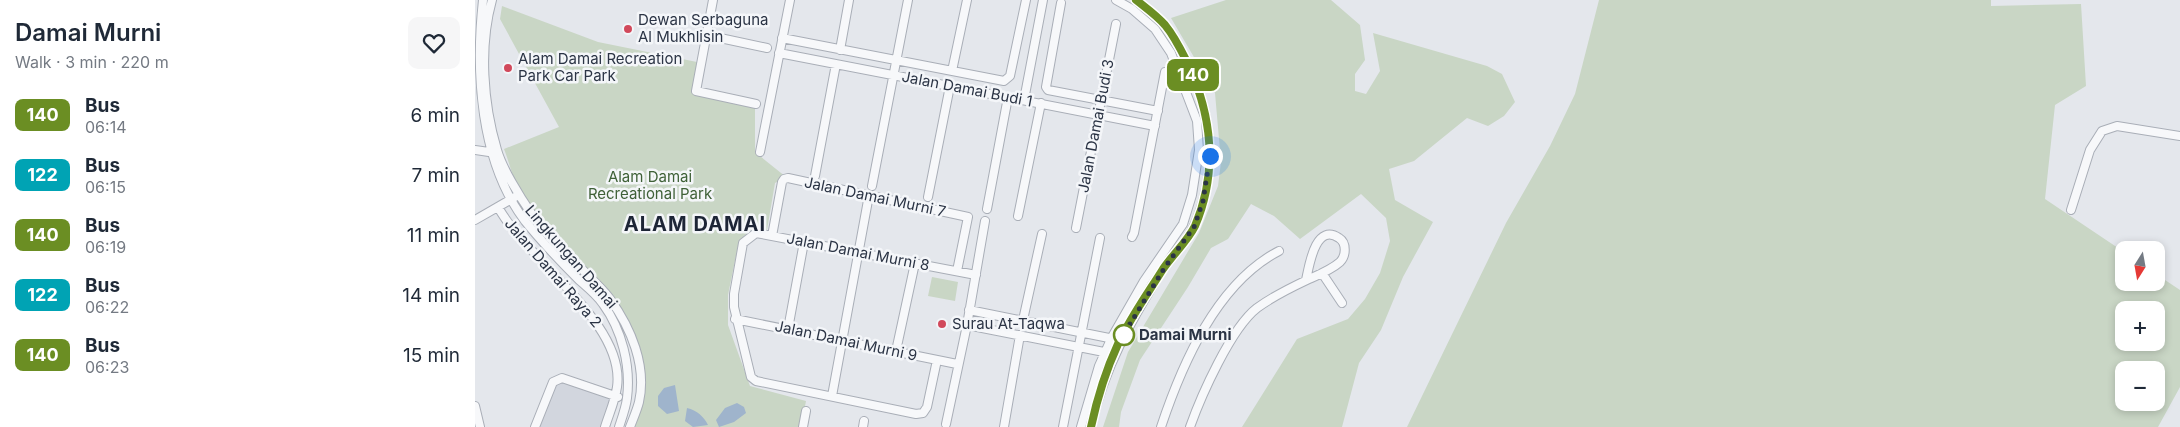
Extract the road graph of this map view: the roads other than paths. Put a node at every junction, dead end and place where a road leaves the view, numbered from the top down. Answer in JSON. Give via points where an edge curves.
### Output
{"nodes":[{"id":1,"x":483,"y":0,"type":"edge"},
{"id":2,"x":492,"y":0,"type":"edge"},
{"id":3,"x":713,"y":0,"type":"edge"},
{"id":4,"x":790,"y":0,"type":"edge"},
{"id":5,"x":849,"y":0,"type":"edge"},
{"id":6,"x":907,"y":0,"type":"edge"},
{"id":7,"x":967,"y":0,"type":"edge"},
{"id":8,"x":1026,"y":0,"type":"edge"},
{"id":9,"x":1043,"y":0,"type":"edge"},
{"id":10,"x":1116,"y":0,"type":"edge"},
{"id":11,"x":1136,"y":0,"type":"edge"},
{"id":12,"x":1061,"y":2,"type":"dead end"},
{"id":13,"x":1117,"y":24,"type":"dead end"},
{"id":14,"x":707,"y":35,"type":"junction"},
{"id":15,"x":782,"y":38,"type":"junction"},
{"id":16,"x":767,"y":48,"type":"dead end"},
{"id":17,"x":840,"y":50,"type":"junction"},
{"id":18,"x":779,"y":54,"type":"junction"},
{"id":19,"x":895,"y":60,"type":"junction"},
{"id":20,"x":836,"y":64,"type":"junction"},
{"id":21,"x":952,"y":71,"type":"junction"},
{"id":22,"x":1165,"y":72,"type":"dead end"},
{"id":23,"x":893,"y":75,"type":"junction"},
{"id":24,"x":478,"y":83,"type":"edge"},
{"id":25,"x":950,"y":86,"type":"junction"},
{"id":26,"x":1008,"y":97,"type":"junction"},
{"id":27,"x":1024,"y":100,"type":"junction"},
{"id":28,"x":1102,"y":100,"type":"junction"},
{"id":29,"x":1041,"y":103,"type":"junction"},
{"id":30,"x":756,"y":104,"type":"dead end"},
{"id":31,"x":1158,"y":111,"type":"junction"},
{"id":32,"x":1099,"y":114,"type":"junction"},
{"id":33,"x":1155,"y":126,"type":"junction"},
{"id":34,"x":2180,"y":136,"type":"edge"},
{"id":35,"x":475,"y":150,"type":"edge"},
{"id":36,"x":489,"y":152,"type":"junction"},
{"id":37,"x":760,"y":152,"type":"dead end"},
{"id":38,"x":1197,"y":172,"type":"junction"},
{"id":39,"x":1208,"y":173,"type":"junction"},
{"id":40,"x":815,"y":176,"type":"dead end"},
{"id":41,"x":872,"y":186,"type":"dead end"},
{"id":42,"x":869,"y":195,"type":"junction"},
{"id":43,"x":515,"y":197,"type":"junction"},
{"id":44,"x":928,"y":197,"type":"dead end"},
{"id":45,"x":498,"y":207,"type":"junction"},
{"id":46,"x":987,"y":209,"type":"dead end"},
{"id":47,"x":2071,"y":210,"type":"dead end"},
{"id":48,"x":1018,"y":216,"type":"dead end"},
{"id":49,"x":475,"y":220,"type":"edge"},
{"id":50,"x":985,"y":221,"type":"dead end"},
{"id":51,"x":1076,"y":228,"type":"dead end"},
{"id":52,"x":1042,"y":234,"type":"dead end"},
{"id":53,"x":772,"y":236,"type":"junction"},
{"id":54,"x":1132,"y":237,"type":"dead end"},
{"id":55,"x":1100,"y":238,"type":"dead end"},
{"id":56,"x":804,"y":242,"type":"junction"},
{"id":57,"x":1279,"y":251,"type":"dead end"},
{"id":58,"x":857,"y":252,"type":"junction"},
{"id":59,"x":915,"y":263,"type":"junction"},
{"id":60,"x":957,"y":271,"type":"junction"},
{"id":61,"x":1322,"y":273,"type":"junction"},
{"id":62,"x":975,"y":275,"type":"junction"},
{"id":63,"x":1306,"y":280,"type":"junction"},
{"id":64,"x":1341,"y":303,"type":"dead end"},
{"id":65,"x":969,"y":310,"type":"junction"},
{"id":66,"x":1005,"y":317,"type":"junction"},
{"id":67,"x":735,"y":319,"type":"junction"},
{"id":68,"x":1023,"y":320,"type":"junction"},
{"id":69,"x":967,"y":325,"type":"junction"},
{"id":70,"x":788,"y":329,"type":"junction"},
{"id":71,"x":1081,"y":331,"type":"junction"},
{"id":72,"x":1009,"y":333,"type":"junction"},
{"id":73,"x":1020,"y":335,"type":"junction"},
{"id":74,"x":1112,"y":337,"type":"junction"},
{"id":75,"x":841,"y":340,"type":"junction"},
{"id":76,"x":1119,"y":342,"type":"junction"},
{"id":77,"x":1079,"y":346,"type":"junction"},
{"id":78,"x":896,"y":351,"type":"junction"},
{"id":79,"x":1105,"y":351,"type":"junction"},
{"id":80,"x":1114,"y":354,"type":"junction"},
{"id":81,"x":937,"y":360,"type":"junction"},
{"id":82,"x":957,"y":364,"type":"junction"},
{"id":83,"x":832,"y":396,"type":"junction"},
{"id":84,"x":615,"y":397,"type":"junction"},
{"id":85,"x":627,"y":400,"type":"junction"},
{"id":86,"x":475,"y":406,"type":"edge"},
{"id":87,"x":806,"y":411,"type":"dead end"},
{"id":88,"x":946,"y":424,"type":"dead end"},
{"id":89,"x":480,"y":427,"type":"edge"},
{"id":90,"x":535,"y":427,"type":"edge"},
{"id":91,"x":605,"y":427,"type":"edge"},
{"id":92,"x":619,"y":427,"type":"edge"},
{"id":93,"x":630,"y":427,"type":"edge"},
{"id":94,"x":803,"y":427,"type":"edge"},
{"id":95,"x":1004,"y":427,"type":"edge"},
{"id":96,"x":1063,"y":427,"type":"edge"},
{"id":97,"x":1081,"y":427,"type":"edge"},
{"id":98,"x":1091,"y":427,"type":"edge"},
{"id":99,"x":1161,"y":427,"type":"edge"},
{"id":100,"x":1190,"y":427,"type":"edge"}],
"edges":[{"from":1,"to":24,"type":"street","name":"Lingkungan Damai","via":[[476,46]]},
{"from":2,"to":24,"type":"street","name":"Lingkungan Damai"},
{"from":3,"to":14,"type":"street"},
{"from":4,"to":15,"type":"street"},
{"from":5,"to":17,"type":"street"},
{"from":6,"to":19,"type":"street"},
{"from":7,"to":21,"type":"street"},
{"from":8,"to":21,"type":"street","via":[[1008,80]]},
{"from":9,"to":27,"type":"street"},
{"from":10,"to":38,"type":"street","via":[[1133,9],[1155,29],[1171,53],[1197,121]]},
{"from":11,"to":39,"type":"street","via":[[1155,15],[1177,42],[1195,79],[1210,134]]},
{"from":12,"to":28,"type":"street","via":[[1046,88]]},
{"from":13,"to":28,"type":"street","name":"Jalan Damai Budi 3"},
{"from":14,"to":16,"type":"street"},
{"from":14,"to":30,"type":"street","via":[[696,91]]},
{"from":15,"to":17,"type":"street"},
{"from":15,"to":18,"type":"street"},
{"from":17,"to":19,"type":"street"},
{"from":18,"to":20,"type":"street","name":"Jalan Damai Budi 1"},
{"from":18,"to":37,"type":"street"},
{"from":19,"to":21,"type":"street"},
{"from":19,"to":23,"type":"street"},
{"from":20,"to":23,"type":"street","name":"Jalan Damai Budi 1"},
{"from":20,"to":40,"type":"street"},
{"from":22,"to":31,"type":"street"},
{"from":23,"to":25,"type":"street","name":"Jalan Damai Budi 1"},
{"from":23,"to":41,"type":"street"},
{"from":24,"to":36,"type":"street","name":"Lingkungan Damai"},
{"from":24,"to":43,"type":"street","name":"Lingkungan Damai","via":[[497,150]]},
{"from":25,"to":26,"type":"street","name":"Jalan Damai Budi 1"},
{"from":25,"to":44,"type":"street"},
{"from":26,"to":27,"type":"street","name":"Jalan Damai Budi 1"},
{"from":26,"to":46,"type":"street"},
{"from":27,"to":29,"type":"street","name":"Jalan Damai Budi 1"},
{"from":28,"to":31,"type":"street"},
{"from":28,"to":32,"type":"street","name":"Jalan Damai Budi 3"},
{"from":29,"to":32,"type":"street","name":"Jalan Damai Budi 1"},
{"from":29,"to":48,"type":"street"},
{"from":31,"to":33,"type":"street"},
{"from":32,"to":33,"type":"street","name":"Jalan Damai Budi 1"},
{"from":32,"to":51,"type":"street","name":"Jalan Damai Budi 3"},
{"from":33,"to":54,"type":"street"},
{"from":34,"to":47,"type":"street","via":[[2117,126],[2102,131],[2090,150]]},
{"from":35,"to":36,"type":"street"},
{"from":36,"to":43,"type":"street","name":"Lingkungan Damai"},
{"from":38,"to":39,"type":"street"},
{"from":38,"to":74,"type":"street","via":[[1183,224]]},
{"from":39,"to":76,"type":"street","via":[[1194,227]]},
{"from":42,"to":53,"type":"street","name":"Jalan Damai Murni 7","via":[[784,179]]},
{"from":42,"to":58,"type":"street"},
{"from":42,"to":60,"type":"street","name":"Jalan Damai Murni 7","via":[[968,217]]},
{"from":43,"to":45,"type":"street"},
{"from":43,"to":85,"type":"street","name":"Lingkungan Damai","via":[[525,220],[548,248],[603,304],[619,335],[627,364]]},
{"from":43,"to":93,"type":"street","name":"Lingkungan Damai","via":[[610,298],[629,331],[639,362],[640,383],[639,402]]},
{"from":45,"to":49,"type":"street"},
{"from":45,"to":84,"type":"street","name":"Jalan Damai Raya 2","via":[[529,250],[584,306],[603,332],[612,351],[617,374]]},
{"from":50,"to":62,"type":"street"},
{"from":52,"to":68,"type":"street"},
{"from":53,"to":56,"type":"street","name":"Jalan Damai Murni 8"},
{"from":53,"to":67,"type":"street","name":"Jalan Damai Murni 8","via":[[755,233],[743,243],[734,294]]},
{"from":55,"to":71,"type":"street"},
{"from":56,"to":58,"type":"street","name":"Jalan Damai Murni 8"},
{"from":56,"to":70,"type":"street"},
{"from":57,"to":99,"type":"street","via":[[1261,260],[1241,278],[1211,317],[1189,356]]},
{"from":58,"to":59,"type":"street","name":"Jalan Damai Murni 8"},
{"from":58,"to":75,"type":"street"},
{"from":59,"to":60,"type":"street","name":"Jalan Damai Murni 8"},
{"from":59,"to":78,"type":"street"},
{"from":60,"to":62,"type":"street","name":"Jalan Damai Murni 8"},
{"from":61,"to":63,"type":"street"},
{"from":61,"to":63,"type":"street","via":[[1344,256],[1344,243],[1340,238],[1328,235],[1316,244]]},
{"from":61,"to":64,"type":"street"},
{"from":62,"to":65,"type":"street"},
{"from":63,"to":100,"type":"street","via":[[1269,299],[1244,322],[1223,354]]},
{"from":65,"to":66,"type":"street"},
{"from":65,"to":69,"type":"street"},
{"from":66,"to":68,"type":"street"},
{"from":66,"to":72,"type":"street","via":[[1001,320],[1001,328]]},
{"from":67,"to":70,"type":"street","name":"Jalan Damai Murni 9"},
{"from":67,"to":83,"type":"street","via":[[751,377],[756,381]]},
{"from":68,"to":71,"type":"street"},
{"from":69,"to":72,"type":"street"},
{"from":69,"to":82,"type":"street"},
{"from":70,"to":75,"type":"street","name":"Jalan Damai Murni 9"},
{"from":71,"to":74,"type":"street"},
{"from":71,"to":77,"type":"street"},
{"from":72,"to":73,"type":"street"},
{"from":73,"to":77,"type":"street"},
{"from":73,"to":95,"type":"street"},
{"from":74,"to":76,"type":"street"},
{"from":74,"to":79,"type":"street"},
{"from":75,"to":78,"type":"street","name":"Jalan Damai Murni 9"},
{"from":75,"to":83,"type":"street"},
{"from":76,"to":80,"type":"street"},
{"from":77,"to":79,"type":"street"},
{"from":77,"to":96,"type":"street"},
{"from":78,"to":81,"type":"street","name":"Jalan Damai Murni 9"},
{"from":79,"to":80,"type":"street"},
{"from":79,"to":97,"type":"street"},
{"from":80,"to":98,"type":"street"},
{"from":81,"to":82,"type":"street","name":"Jalan Damai Murni 9"},
{"from":81,"to":83,"type":"street","via":[[923,413]]},
{"from":82,"to":88,"type":"street"},
{"from":84,"to":85,"type":"street"},
{"from":84,"to":90,"type":"street","via":[[557,379]]},
{"from":84,"to":91,"type":"street","name":"Jalan Damai Raya 2"},
{"from":85,"to":92,"type":"street","name":"Lingkungan Damai"},
{"from":86,"to":89,"type":"street"},
{"from":87,"to":94,"type":"street"}]}
